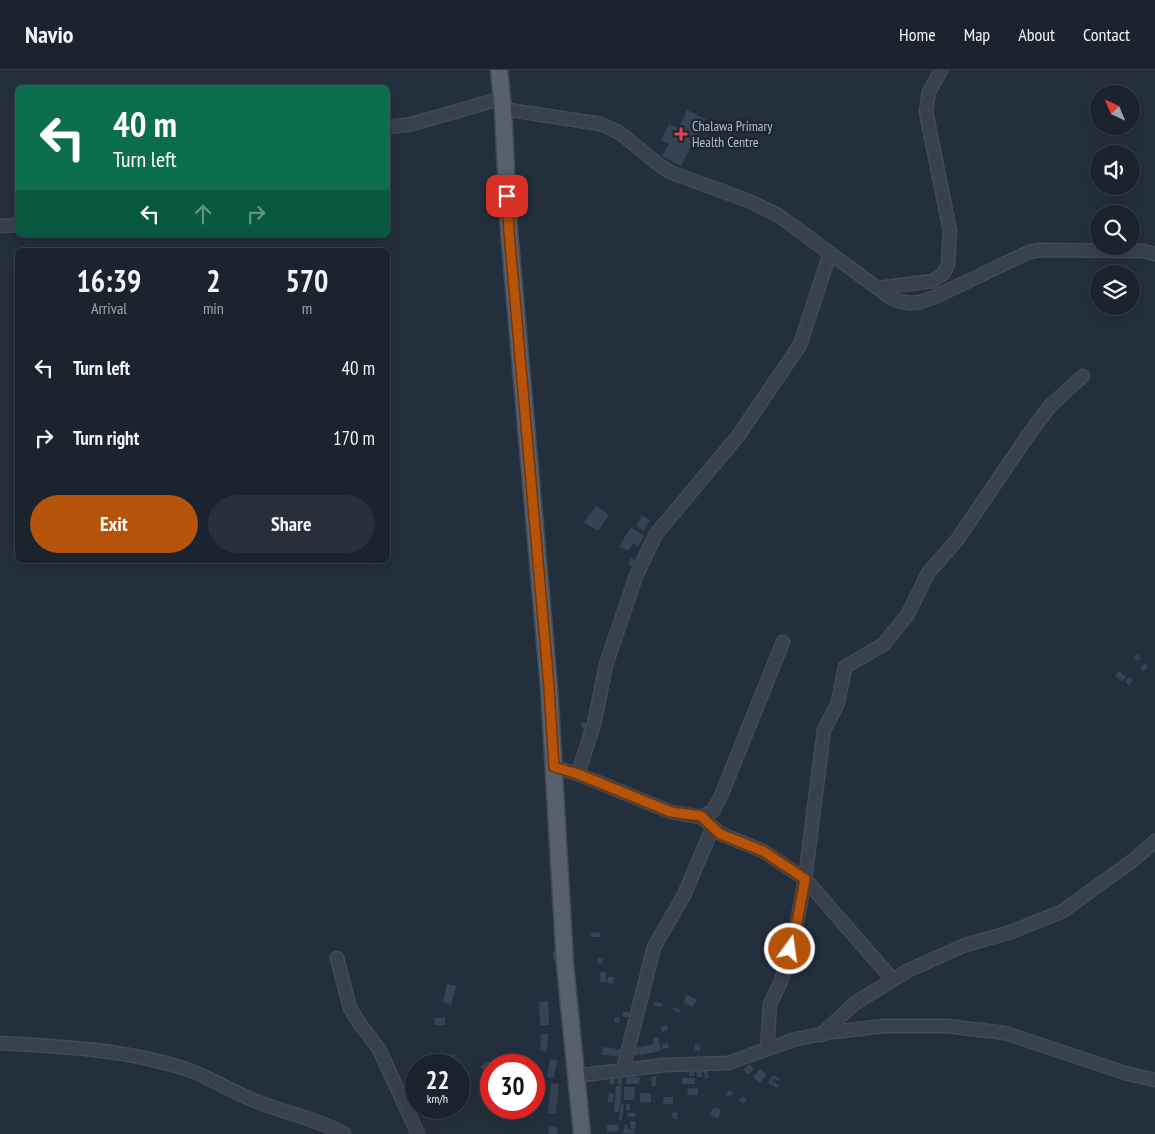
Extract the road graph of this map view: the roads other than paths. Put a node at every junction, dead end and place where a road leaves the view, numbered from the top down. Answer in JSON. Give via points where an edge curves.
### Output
{"nodes":[{"id":1,"x":499,"y":70,"type":"edge"},
{"id":2,"x":941,"y":70,"type":"edge"},
{"id":3,"x":503,"y":103,"type":"junction"},
{"id":4,"x":390,"y":127,"type":"edge"},
{"id":5,"x":15,"y":225,"type":"edge"},
{"id":6,"x":0,"y":226,"type":"edge"},
{"id":7,"x":830,"y":253,"type":"junction"},
{"id":8,"x":1155,"y":254,"type":"edge"},
{"id":9,"x":878,"y":288,"type":"junction"},
{"id":10,"x":1082,"y":376,"type":"dead end"},
{"id":11,"x":783,"y":642,"type":"dead end"},
{"id":12,"x":554,"y":767,"type":"junction"},
{"id":13,"x":578,"y":774,"type":"junction"},
{"id":14,"x":701,"y":816,"type":"junction"},
{"id":15,"x":713,"y":827,"type":"junction"},
{"id":16,"x":1155,"y":841,"type":"edge"},
{"id":17,"x":805,"y":879,"type":"junction"},
{"id":18,"x":337,"y":958,"type":"dead end"},
{"id":19,"x":892,"y":980,"type":"junction"},
{"id":20,"x":821,"y":1035,"type":"junction"},
{"id":21,"x":0,"y":1043,"type":"edge"},
{"id":22,"x":768,"y":1049,"type":"junction"},
{"id":23,"x":623,"y":1070,"type":"junction"},
{"id":24,"x":575,"y":1076,"type":"junction"},
{"id":25,"x":1155,"y":1080,"type":"edge"},
{"id":26,"x":344,"y":1134,"type":"edge"},
{"id":27,"x":418,"y":1134,"type":"edge"},
{"id":28,"x":582,"y":1134,"type":"edge"}],
"edges":[{"from":1,"to":3,"type":"main road"},
{"from":2,"to":9,"type":"street","via":[[929,92],[926,112],[950,230],[948,264],[944,273],[933,281]]},
{"from":3,"to":4,"type":"street"},
{"from":3,"to":7,"type":"street","via":[[601,124],[620,133],[670,172],[769,210]]},
{"from":3,"to":12,"type":"main road","via":[[509,231]]},
{"from":5,"to":6,"type":"street"},
{"from":7,"to":9,"type":"street"},
{"from":7,"to":13,"type":"street","via":[[800,345],[738,436],[656,534],[636,576],[606,665],[594,724]]},
{"from":8,"to":9,"type":"street","via":[[1143,251],[1029,252],[937,296],[911,304],[898,301]]},
{"from":10,"to":17,"type":"street","via":[[1050,406],[1034,427],[957,540],[928,573],[908,614],[884,644],[845,667],[838,703],[824,730]]},
{"from":11,"to":14,"type":"street","via":[[721,796],[713,811]]},
{"from":12,"to":13,"type":"street"},
{"from":12,"to":24,"type":"main road"},
{"from":13,"to":14,"type":"street","via":[[671,812]]},
{"from":14,"to":15,"type":"street"},
{"from":15,"to":17,"type":"street","via":[[720,834],[763,851]]},
{"from":15,"to":23,"type":"street","via":[[684,895],[654,948]]},
{"from":16,"to":19,"type":"street","via":[[1063,911],[1011,932],[965,945]]},
{"from":17,"to":19,"type":"street"},
{"from":17,"to":22,"type":"street","via":[[795,933],[770,1004]]},
{"from":18,"to":27,"type":"street","via":[[350,1008],[378,1049]]},
{"from":19,"to":20,"type":"street","via":[[855,1002]]},
{"from":20,"to":22,"type":"street","via":[[796,1039]]},
{"from":20,"to":25,"type":"street","via":[[884,1026],[988,1030]]},
{"from":21,"to":26,"type":"street","via":[[86,1048],[136,1056],[190,1070],[257,1102]]},
{"from":22,"to":23,"type":"street","via":[[728,1063],[664,1064]]},
{"from":23,"to":24,"type":"street"},
{"from":24,"to":28,"type":"main road"}]}
